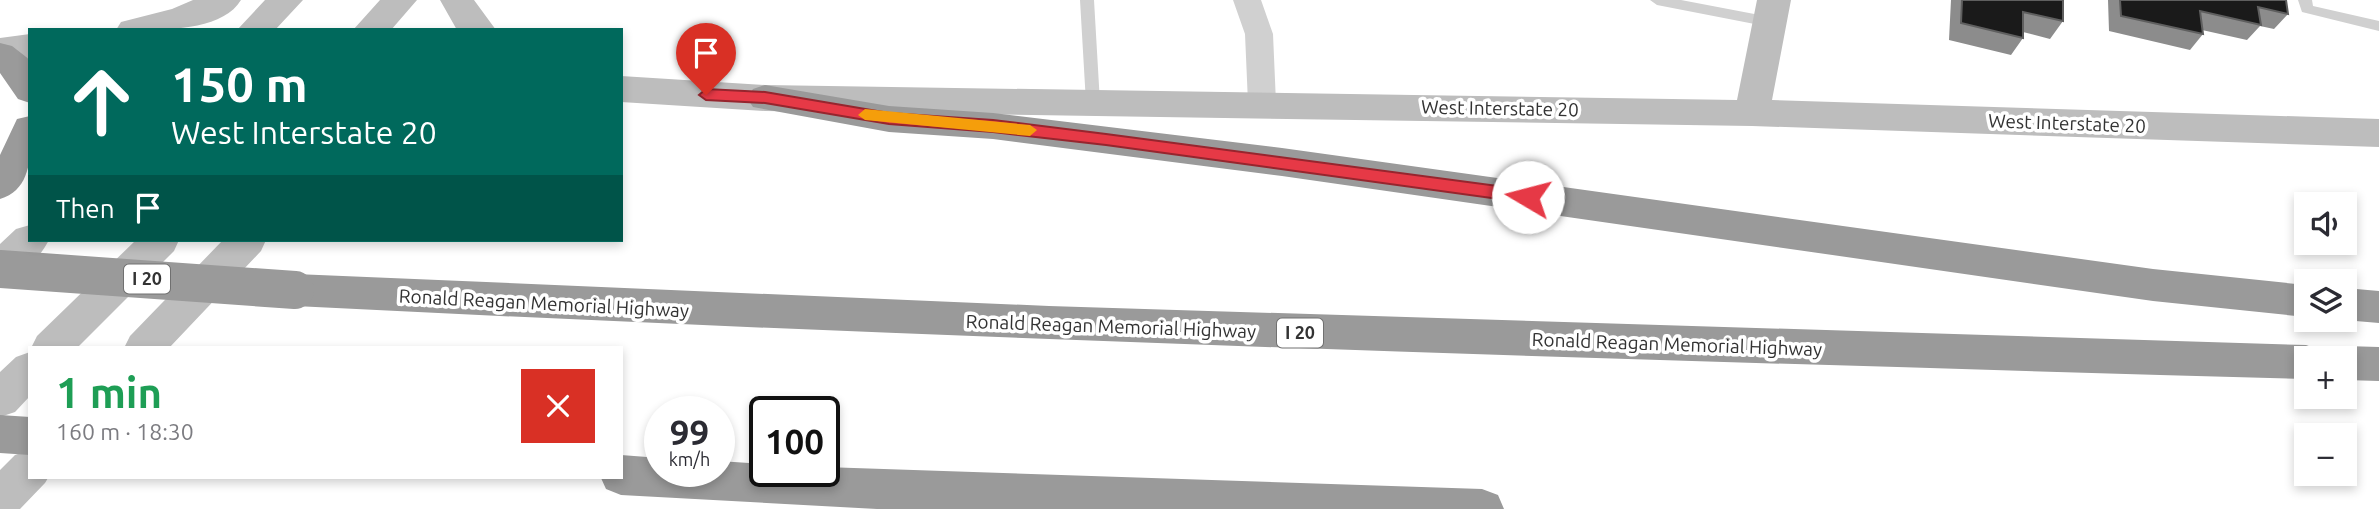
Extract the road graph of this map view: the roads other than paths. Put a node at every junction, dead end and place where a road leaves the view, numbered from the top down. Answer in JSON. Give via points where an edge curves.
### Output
{"nodes":[{"id":1,"x":224,"y":0,"type":"edge"},
{"id":2,"x":286,"y":0,"type":"edge"},
{"id":3,"x":400,"y":0,"type":"edge"},
{"id":4,"x":457,"y":0,"type":"edge"},
{"id":5,"x":1087,"y":0,"type":"edge"},
{"id":6,"x":1249,"y":0,"type":"edge"},
{"id":7,"x":1657,"y":0,"type":"edge"},
{"id":8,"x":2305,"y":0,"type":"edge"},
{"id":9,"x":1772,"y":11,"type":"edge"},
{"id":10,"x":2379,"y":26,"type":"edge"},
{"id":11,"x":142,"y":28,"type":"edge"},
{"id":12,"x":256,"y":28,"type":"edge"},
{"id":13,"x":372,"y":28,"type":"edge"},
{"id":14,"x":476,"y":28,"type":"edge"},
{"id":15,"x":28,"y":46,"type":"edge"},
{"id":16,"x":0,"y":52,"type":"edge"},
{"id":17,"x":28,"y":52,"type":"edge"},
{"id":18,"x":623,"y":83,"type":"edge"},
{"id":19,"x":28,"y":87,"type":"edge"},
{"id":20,"x":623,"y":89,"type":"edge"},
{"id":21,"x":658,"y":92,"type":"junction"},
{"id":22,"x":623,"y":96,"type":"edge"},
{"id":23,"x":765,"y":97,"type":"junction"},
{"id":24,"x":1093,"y":103,"type":"junction"},
{"id":25,"x":1262,"y":103,"type":"junction"},
{"id":26,"x":1752,"y":113,"type":"junction"},
{"id":27,"x":2379,"y":133,"type":"edge"},
{"id":28,"x":28,"y":136,"type":"edge"},
{"id":29,"x":0,"y":185,"type":"edge"},
{"id":30,"x":28,"y":242,"type":"edge"},
{"id":31,"x":158,"y":242,"type":"edge"},
{"id":32,"x":245,"y":242,"type":"edge"},
{"id":33,"x":0,"y":268,"type":"edge"},
{"id":34,"x":2294,"y":300,"type":"edge"},
{"id":35,"x":2357,"y":305,"type":"edge"},
{"id":36,"x":2379,"y":307,"type":"edge"},
{"id":37,"x":53,"y":346,"type":"edge"},
{"id":38,"x":146,"y":346,"type":"edge"},
{"id":39,"x":2294,"y":362,"type":"edge"},
{"id":40,"x":2357,"y":364,"type":"edge"},
{"id":41,"x":2379,"y":365,"type":"edge"},
{"id":42,"x":28,"y":371,"type":"edge"},
{"id":43,"x":0,"y":399,"type":"edge"},
{"id":44,"x":0,"y":434,"type":"edge"},
{"id":45,"x":28,"y":436,"type":"edge"},
{"id":46,"x":28,"y":471,"type":"edge"},
{"id":47,"x":623,"y":475,"type":"edge"},
{"id":48,"x":0,"y":500,"type":"edge"},
{"id":49,"x":1482,"y":509,"type":"edge"}],
"edges":[{"from":1,"to":11,"type":"main road","via":[[180,19]]},
{"from":2,"to":12,"type":"main road"},
{"from":3,"to":13,"type":"main road"},
{"from":4,"to":14,"type":"main road"},
{"from":5,"to":24,"type":"lane"},
{"from":6,"to":25,"type":"street","via":[[1259,34]]},
{"from":7,"to":9,"type":"lane"},
{"from":8,"to":10,"type":"lane","via":[[2307,9]]},
{"from":9,"to":26,"type":"main road"},
{"from":15,"to":16,"type":"main road"},
{"from":16,"to":17,"type":"highway"},
{"from":16,"to":19,"type":"highway"},
{"from":18,"to":21,"type":"main road"},
{"from":20,"to":21,"type":"main road","name":"West Interstate 20"},
{"from":21,"to":22,"type":"main road"},
{"from":21,"to":23,"type":"main road","name":"West Interstate 20"},
{"from":23,"to":24,"type":"main road","name":"West Interstate 20"},
{"from":23,"to":34,"type":"highway","via":[[889,119],[993,126],[1282,162],[2153,285]]},
{"from":24,"to":25,"type":"main road","name":"West Interstate 20"},
{"from":25,"to":26,"type":"main road","name":"West Interstate 20"},
{"from":26,"to":27,"type":"main road","name":"West Interstate 20"},
{"from":28,"to":29,"type":"highway"},
{"from":30,"to":33,"type":"main road"},
{"from":31,"to":37,"type":"main road"},
{"from":32,"to":38,"type":"main road"},
{"from":33,"to":39,"type":"highway","name":"Ronald Reagan Memorial Highway","number":"I 20","bridge":true,"via":[[295,290],[753,314]]},
{"from":35,"to":36,"type":"highway"},
{"from":40,"to":41,"type":"highway"},
{"from":42,"to":43,"type":"main road"},
{"from":44,"to":45,"type":"highway"},
{"from":46,"to":48,"type":"main road"},
{"from":47,"to":49,"type":"highway","via":[[841,488]]}]}
